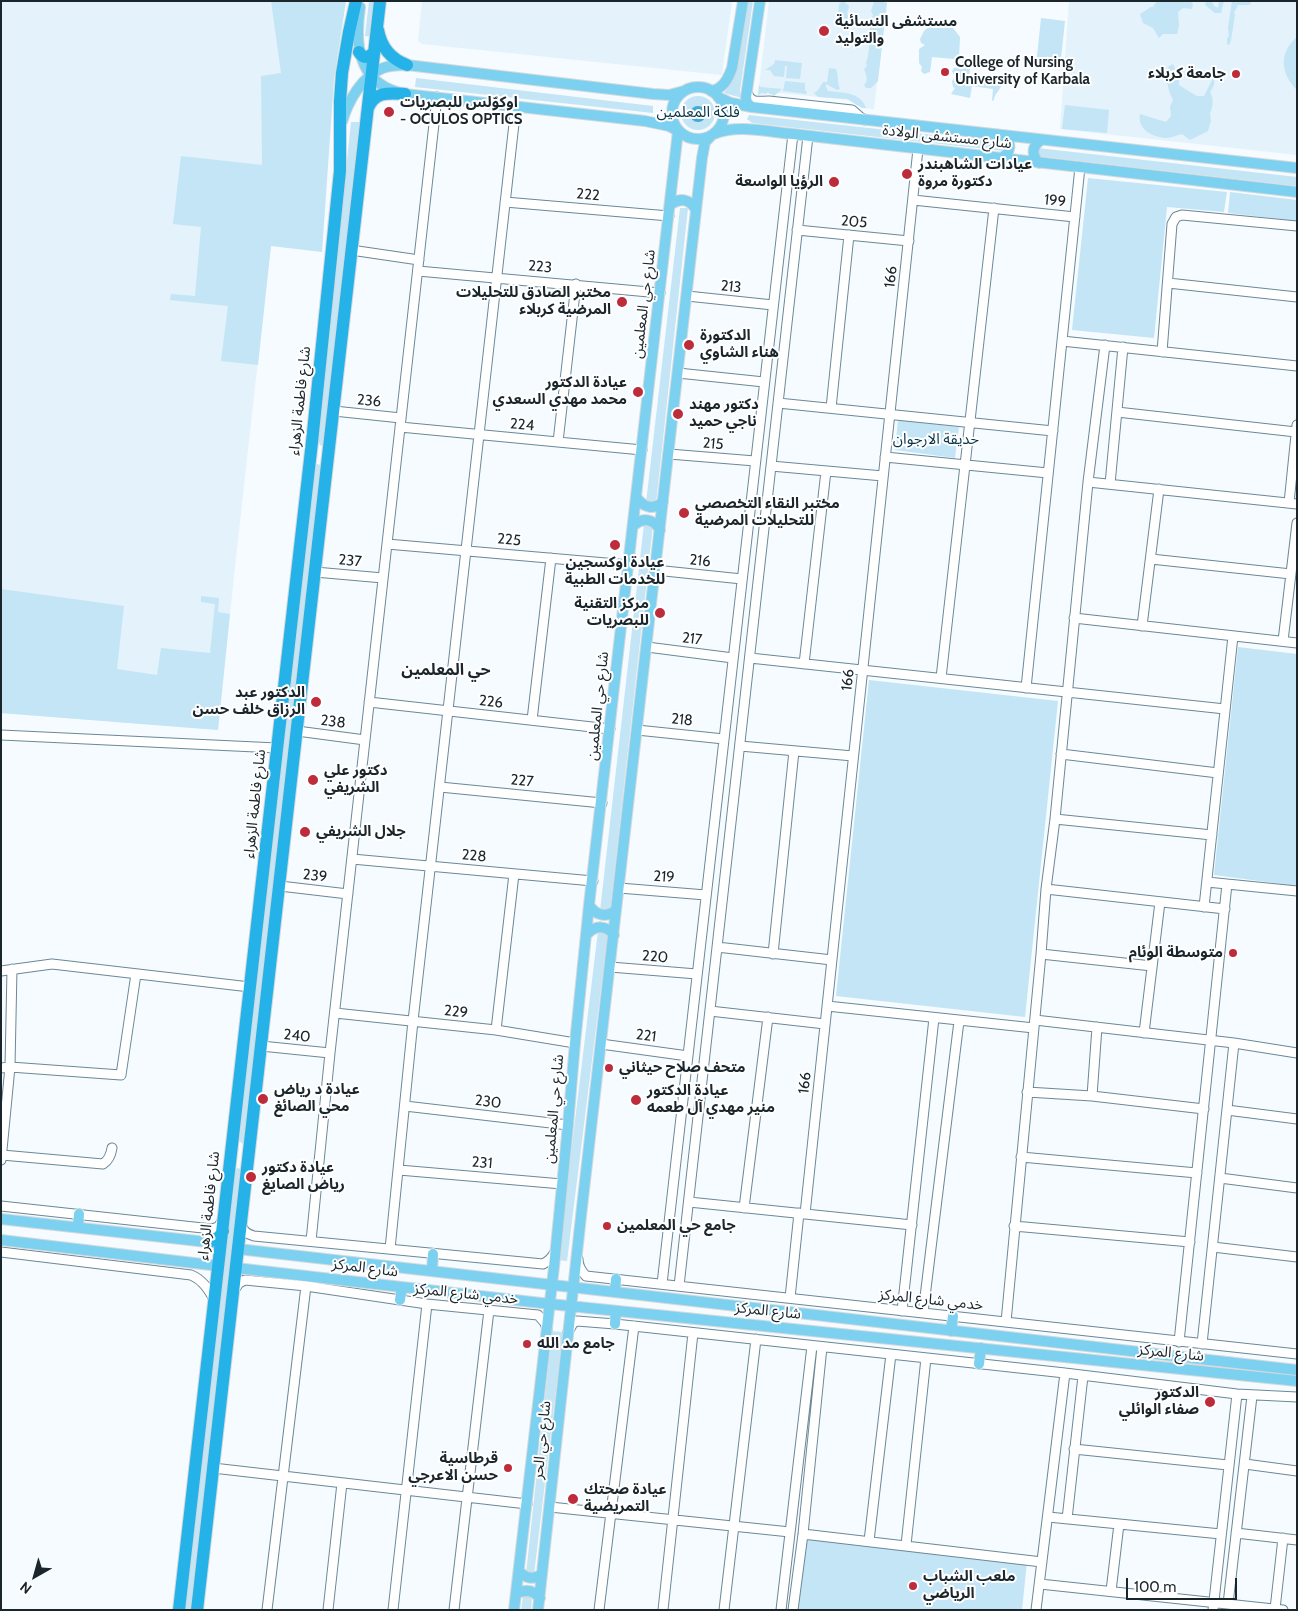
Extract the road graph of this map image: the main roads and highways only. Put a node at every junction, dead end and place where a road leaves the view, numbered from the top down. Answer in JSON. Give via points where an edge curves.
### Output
{"nodes":[{"id":1,"x":356,"y":1,"type":"edge"},
{"id":2,"x":361,"y":1,"type":"edge"},
{"id":3,"x":380,"y":1,"type":"edge"},
{"id":4,"x":743,"y":1,"type":"edge"},
{"id":5,"x":760,"y":1,"type":"edge"},
{"id":6,"x":378,"y":19,"type":"junction"},
{"id":7,"x":359,"y":52,"type":"junction"},
{"id":8,"x":374,"y":52,"type":"junction"},
{"id":9,"x":407,"y":65,"type":"junction"},
{"id":10,"x":390,"y":66,"type":"junction"},
{"id":11,"x":371,"y":75,"type":"junction"},
{"id":12,"x":383,"y":86,"type":"junction"},
{"id":13,"x":684,"y":91,"type":"junction"},
{"id":14,"x":405,"y":94,"type":"junction"},
{"id":15,"x":715,"y":94,"type":"junction"},
{"id":16,"x":752,"y":107,"type":"junction"},
{"id":17,"x":366,"y":115,"type":"junction"},
{"id":18,"x":678,"y":132,"type":"junction"},
{"id":19,"x":712,"y":136,"type":"junction"},
{"id":20,"x":1004,"y":136,"type":"junction"},
{"id":21,"x":340,"y":137,"type":"junction"},
{"id":22,"x":1042,"y":140,"type":"junction"},
{"id":23,"x":1002,"y":158,"type":"junction"},
{"id":24,"x":1039,"y":163,"type":"junction"},
{"id":25,"x":1297,"y":168,"type":"edge"},
{"id":26,"x":1297,"y":192,"type":"edge"},
{"id":27,"x":670,"y":205,"type":"junction"},
{"id":28,"x":696,"y":210,"type":"junction"},
{"id":29,"x":312,"y":442,"type":"junction"},
{"id":30,"x":330,"y":444,"type":"junction"},
{"id":31,"x":309,"y":465,"type":"junction"},
{"id":32,"x":327,"y":468,"type":"junction"},
{"id":33,"x":637,"y":498,"type":"junction"},
{"id":34,"x":663,"y":502,"type":"junction"},
{"id":35,"x":634,"y":525,"type":"junction"},
{"id":36,"x":660,"y":530,"type":"junction"},
{"id":37,"x":589,"y":905,"type":"junction"},
{"id":38,"x":616,"y":910,"type":"junction"},
{"id":39,"x":587,"y":934,"type":"junction"},
{"id":40,"x":614,"y":935,"type":"junction"},
{"id":41,"x":233,"y":1143,"type":"junction"},
{"id":42,"x":250,"y":1146,"type":"junction"},
{"id":43,"x":230,"y":1164,"type":"junction"},
{"id":44,"x":247,"y":1167,"type":"junction"},
{"id":45,"x":79,"y":1214,"type":"road end"},
{"id":46,"x":1,"y":1219,"type":"edge"},
{"id":47,"x":78,"y":1227,"type":"junction"},
{"id":48,"x":219,"y":1234,"type":"junction"},
{"id":49,"x":1,"y":1240,"type":"edge"},
{"id":50,"x":242,"y":1240,"type":"junction"},
{"id":51,"x":104,"y":1253,"type":"junction"},
{"id":52,"x":433,"y":1254,"type":"road end"},
{"id":53,"x":103,"y":1264,"type":"road end"},
{"id":54,"x":215,"y":1269,"type":"junction"},
{"id":55,"x":238,"y":1271,"type":"junction"},
{"id":56,"x":432,"y":1271,"type":"junction"},
{"id":57,"x":616,"y":1279,"type":"road end"},
{"id":58,"x":552,"y":1285,"type":"junction"},
{"id":59,"x":574,"y":1286,"type":"junction"},
{"id":60,"x":402,"y":1287,"type":"junction"},
{"id":61,"x":615,"y":1291,"type":"junction"},
{"id":62,"x":400,"y":1300,"type":"road end"},
{"id":63,"x":550,"y":1304,"type":"junction"},
{"id":64,"x":572,"y":1306,"type":"junction"},
{"id":65,"x":616,"y":1311,"type":"junction"},
{"id":66,"x":953,"y":1316,"type":"road end"},
{"id":67,"x":615,"y":1324,"type":"road end"},
{"id":68,"x":951,"y":1331,"type":"junction"},
{"id":69,"x":981,"y":1348,"type":"junction"},
{"id":70,"x":979,"y":1364,"type":"road end"},
{"id":71,"x":1297,"y":1370,"type":"edge"},
{"id":72,"x":1297,"y":1381,"type":"edge"},
{"id":73,"x":202,"y":1416,"type":"junction"},
{"id":74,"x":220,"y":1416,"type":"junction"},
{"id":75,"x":200,"y":1437,"type":"junction"},
{"id":76,"x":217,"y":1440,"type":"junction"},
{"id":77,"x":519,"y":1571,"type":"junction"},
{"id":78,"x":542,"y":1574,"type":"junction"},
{"id":79,"x":516,"y":1594,"type":"junction"},
{"id":80,"x":540,"y":1598,"type":"junction"},
{"id":81,"x":179,"y":1610,"type":"edge"},
{"id":82,"x":197,"y":1610,"type":"edge"},
{"id":83,"x":514,"y":1610,"type":"edge"},
{"id":84,"x":538,"y":1610,"type":"edge"}],
"edges":[{"from":1,"to":21,"type":"highway","name":"شارع فاطمة الزهراء","via":[[342,73]]},
{"from":2,"to":7,"type":"main road"},
{"from":3,"to":6,"type":"highway"},
{"from":4,"to":15,"type":"main road","via":[[732,68]]},
{"from":5,"to":16,"type":"main road","via":[[746,102]]},
{"from":6,"to":8,"type":"highway"},
{"from":6,"to":9,"type":"highway","via":[[379,35],[386,50]]},
{"from":7,"to":8,"type":"highway","via":[[365,57]]},
{"from":7,"to":11,"type":"main road"},
{"from":8,"to":11,"type":"highway"},
{"from":9,"to":10,"type":"main road"},
{"from":9,"to":13,"type":"main road","via":[[653,94],[669,95]]},
{"from":10,"to":11,"type":"main road"},
{"from":10,"to":12,"type":"main road","via":[[384,68],[380,75]]},
{"from":11,"to":12,"type":"main road"},
{"from":11,"to":17,"type":"highway"},
{"from":11,"to":21,"type":"main road","via":[[347,107]]},
{"from":12,"to":14,"type":"main road"},
{"from":13,"to":15,"type":"main road","via":[[699,87]]},
{"from":13,"to":18,"type":"main road","via":[[675,100],[671,112]]},
{"from":14,"to":17,"type":"highway","via":[[377,95]]},
{"from":14,"to":18,"type":"main road","via":[[645,121],[669,126]]},
{"from":15,"to":16,"type":"main road","name":"شارع مستشفى الولادة","via":[[731,103]]},
{"from":15,"to":19,"type":"main road","via":[[722,104],[724,116]]},
{"from":16,"to":20,"type":"main road","name":"شارع مستشفى الولادة"},
{"from":17,"to":30,"type":"highway"},
{"from":18,"to":19,"type":"main road","via":[[691,139]]},
{"from":18,"to":27,"type":"main road","name":"شارع حي المعلمين"},
{"from":19,"to":23,"type":"main road","name":"شارع مستشفى الولادة","via":[[738,129]]},
{"from":19,"to":28,"type":"main road","via":[[704,145]]},
{"from":20,"to":22,"type":"main road","name":"شارع مستشفى الولادة"},
{"from":20,"to":23,"type":"main road","via":[[1010,146]]},
{"from":21,"to":29,"type":"highway","name":"شارع فاطمة الزهراء","via":[[340,171]]},
{"from":22,"to":24,"type":"main road","via":[[1034,146],[1033,152]]},
{"from":22,"to":25,"type":"main road","name":"شارع مستشفى الولادة"},
{"from":23,"to":24,"type":"main road","name":"شارع مستشفى الولادة"},
{"from":24,"to":26,"type":"main road","name":"شارع مستشفى الولادة"},
{"from":27,"to":28,"type":"main road","via":[[686,200]]},
{"from":27,"to":33,"type":"main road","name":"شارع حي المعلمين"},
{"from":28,"to":34,"type":"main road"},
{"from":29,"to":30,"type":"highway","via":[[320,446]]},
{"from":29,"to":31,"type":"highway","name":"شارع فاطمة الزهراء"},
{"from":30,"to":32,"type":"highway"},
{"from":31,"to":32,"type":"highway","via":[[319,462]]},
{"from":31,"to":41,"type":"highway","name":"شارع فاطمة الزهراء"},
{"from":32,"to":42,"type":"highway"},
{"from":33,"to":34,"type":"main road","via":[[649,507]]},
{"from":33,"to":35,"type":"main road","name":"شارع حي المعلمين"},
{"from":34,"to":36,"type":"main road"},
{"from":35,"to":36,"type":"main road","via":[[650,520]]},
{"from":35,"to":37,"type":"main road","name":"شارع حي المعلمين"},
{"from":36,"to":38,"type":"main road"},
{"from":37,"to":38,"type":"main road","via":[[602,915]]},
{"from":37,"to":39,"type":"main road","name":"شارع حي المعلمين"},
{"from":38,"to":40,"type":"main road"},
{"from":39,"to":40,"type":"main road","via":[[602,927]]},
{"from":39,"to":58,"type":"main road","name":"شارع حي المعلمين"},
{"from":40,"to":59,"type":"main road","name":"شارع حي الحر"},
{"from":41,"to":42,"type":"highway","via":[[241,1148]]},
{"from":41,"to":43,"type":"highway","name":"شارع فاطمة الزهراء"},
{"from":42,"to":44,"type":"highway"},
{"from":43,"to":44,"type":"highway","via":[[240,1162]]},
{"from":43,"to":48,"type":"highway","name":"شارع فاطمة الزهراء"},
{"from":44,"to":50,"type":"highway"},
{"from":45,"to":47,"type":"main road"},
{"from":46,"to":47,"type":"main road"},
{"from":47,"to":48,"type":"main road"},
{"from":48,"to":54,"type":"highway","name":"شارع فاطمة الزهراء"},
{"from":49,"to":51,"type":"main road"},
{"from":50,"to":55,"type":"highway"},
{"from":50,"to":56,"type":"main road","name":"شارع المركز"},
{"from":51,"to":53,"type":"main road"},
{"from":51,"to":54,"type":"main road"},
{"from":52,"to":56,"type":"main road"},
{"from":54,"to":73,"type":"highway","name":"شارع فاطمة الزهراء","via":[[215,1301]]},
{"from":55,"to":60,"type":"main road","name":"شارع المركز"},
{"from":55,"to":74,"type":"highway"},
{"from":56,"to":58,"type":"main road","name":"شارع المركز"},
{"from":57,"to":61,"type":"main road"},
{"from":58,"to":59,"type":"main road","name":"شارع المركز"},
{"from":58,"to":63,"type":"main road","name":"شارع حي الحر"},
{"from":59,"to":61,"type":"main road","name":"شارع المركز"},
{"from":59,"to":64,"type":"main road","name":"شارع حي الحر"},
{"from":60,"to":62,"type":"main road"},
{"from":60,"to":63,"type":"main road","name":"شارع المركز"},
{"from":61,"to":68,"type":"main road","name":"شارع المركز"},
{"from":63,"to":64,"type":"main road","name":"شارع المركز"},
{"from":63,"to":77,"type":"main road","name":"شارع حي الحر"},
{"from":64,"to":65,"type":"main road","name":"شارع المركز"},
{"from":64,"to":78,"type":"main road","name":"شارع حي الحر"},
{"from":65,"to":67,"type":"main road"},
{"from":65,"to":69,"type":"main road","name":"شارع المركز"},
{"from":66,"to":68,"type":"main road"},
{"from":68,"to":71,"type":"main road","name":"شارع المركز"},
{"from":69,"to":70,"type":"main road"},
{"from":69,"to":72,"type":"main road","name":"شارع المركز"},
{"from":73,"to":74,"type":"highway","via":[[211,1419]]},
{"from":73,"to":75,"type":"highway","name":"شارع فاطمة الزهراء"},
{"from":74,"to":76,"type":"highway"},
{"from":75,"to":76,"type":"highway","via":[[209,1436]]},
{"from":75,"to":81,"type":"highway","name":"شارع فاطمة الزهراء"},
{"from":76,"to":82,"type":"highway"},
{"from":77,"to":78,"type":"main road","via":[[530,1578]]},
{"from":77,"to":79,"type":"main road","name":"شارع حي الحر"},
{"from":78,"to":80,"type":"main road","name":"شارع حي الحر"},
{"from":79,"to":80,"type":"main road","via":[[527,1590]]},
{"from":79,"to":83,"type":"main road","name":"شارع حي الحر"},
{"from":80,"to":84,"type":"main road","name":"شارع حي الحر"}]}
